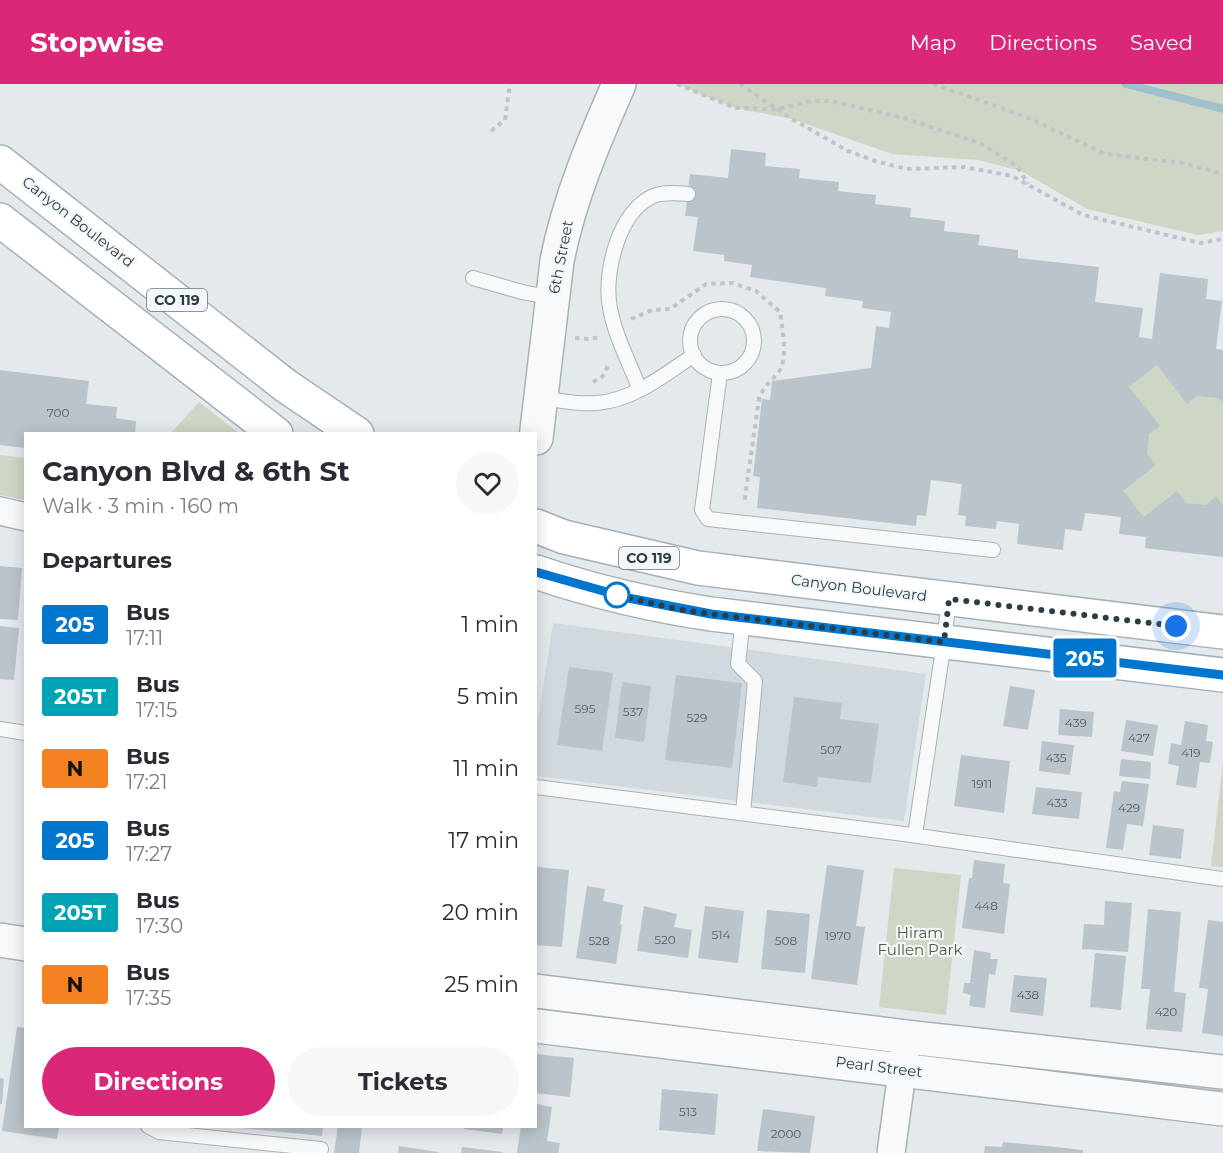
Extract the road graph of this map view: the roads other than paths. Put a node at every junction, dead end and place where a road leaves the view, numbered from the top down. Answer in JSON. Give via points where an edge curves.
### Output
{"nodes":[{"id":1,"x":619,"y":84,"type":"edge"},
{"id":2,"x":0,"y":162,"type":"edge"},
{"id":3,"x":688,"y":194,"type":"dead end"},
{"id":4,"x":0,"y":220,"type":"edge"},
{"id":5,"x":473,"y":278,"type":"dead end"},
{"id":6,"x":552,"y":298,"type":"junction"},
{"id":7,"x":693,"y":355,"type":"junction"},
{"id":8,"x":720,"y":373,"type":"junction"},
{"id":9,"x":640,"y":390,"type":"junction"},
{"id":10,"x":540,"y":398,"type":"junction"},
{"id":11,"x":273,"y":432,"type":"edge"},
{"id":12,"x":354,"y":432,"type":"edge"},
{"id":13,"x":537,"y":432,"type":"edge"},
{"id":14,"x":0,"y":511,"type":"edge"},
{"id":15,"x":24,"y":517,"type":"edge"},
{"id":16,"x":537,"y":526,"type":"edge"},
{"id":17,"x":993,"y":550,"type":"dead end"},
{"id":18,"x":537,"y":572,"type":"edge"},
{"id":19,"x":949,"y":599,"type":"junction"},
{"id":20,"x":743,"y":618,"type":"junction"},
{"id":21,"x":1223,"y":632,"type":"edge"},
{"id":22,"x":944,"y":642,"type":"junction"},
{"id":23,"x":1223,"y":675,"type":"edge"},
{"id":24,"x":0,"y":729,"type":"edge"},
{"id":25,"x":24,"y":733,"type":"edge"},
{"id":26,"x":537,"y":787,"type":"edge"},
{"id":27,"x":743,"y":813,"type":"junction"},
{"id":28,"x":915,"y":835,"type":"junction"},
{"id":29,"x":1223,"y":879,"type":"edge"},
{"id":30,"x":0,"y":940,"type":"edge"},
{"id":31,"x":24,"y":944,"type":"edge"},
{"id":32,"x":537,"y":991,"type":"edge"},
{"id":33,"x":537,"y":1026,"type":"edge"},
{"id":34,"x":907,"y":1037,"type":"junction"},
{"id":35,"x":902,"y":1069,"type":"junction"},
{"id":36,"x":1223,"y":1072,"type":"edge"},
{"id":37,"x":1223,"y":1109,"type":"edge"},
{"id":38,"x":152,"y":1128,"type":"edge"},
{"id":39,"x":321,"y":1149,"type":"dead end"},
{"id":40,"x":891,"y":1153,"type":"edge"}],
"edges":[{"from":1,"to":6,"type":"street","name":"6th Street","via":[[570,210]]},
{"from":2,"to":12,"type":"main road","name":"Canyon Boulevard","number":"CO 119","via":[[286,386]]},
{"from":3,"to":9,"type":"lane","via":[[656,195],[638,206],[623,228],[610,269],[610,310]]},
{"from":4,"to":11,"type":"main road","number":"CO 119"},
{"from":5,"to":6,"type":"lane"},
{"from":6,"to":10,"type":"street","name":"6th Street"},
{"from":7,"to":8,"type":"lane","via":[[707,369]]},
{"from":7,"to":8,"type":"lane","via":[[691,336],[698,320],[707,313],[725,309],[742,316],[753,330],[753,351],[742,366]]},
{"from":7,"to":9,"type":"lane"},
{"from":8,"to":17,"type":"lane","via":[[702,510],[708,519]]},
{"from":9,"to":10,"type":"lane","via":[[597,403]]},
{"from":10,"to":13,"type":"street","name":"6th Street"},
{"from":14,"to":15,"type":"street"},
{"from":16,"to":19,"type":"main road","name":"Canyon Boulevard","number":"CO 119","via":[[564,537],[698,568]]},
{"from":18,"to":20,"type":"main road","via":[[644,602]]},
{"from":19,"to":21,"type":"main road","name":"Canyon Boulevard","number":"CO 119"},
{"from":19,"to":22,"type":"lane"},
{"from":20,"to":22,"type":"main road"},
{"from":20,"to":27,"type":"lane","via":[[738,664],[755,681]]},
{"from":22,"to":23,"type":"main road"},
{"from":22,"to":28,"type":"lane"},
{"from":24,"to":25,"type":"lane"},
{"from":26,"to":27,"type":"lane"},
{"from":27,"to":28,"type":"lane"},
{"from":28,"to":29,"type":"lane"},
{"from":30,"to":31,"type":"street"},
{"from":32,"to":34,"type":"street"},
{"from":33,"to":35,"type":"street","name":"Pearl Street"},
{"from":34,"to":35,"type":"street"},
{"from":34,"to":36,"type":"street"},
{"from":35,"to":37,"type":"street","name":"Pearl Street"},
{"from":35,"to":40,"type":"street"},
{"from":38,"to":39,"type":"lane","via":[[159,1132]]}]}
